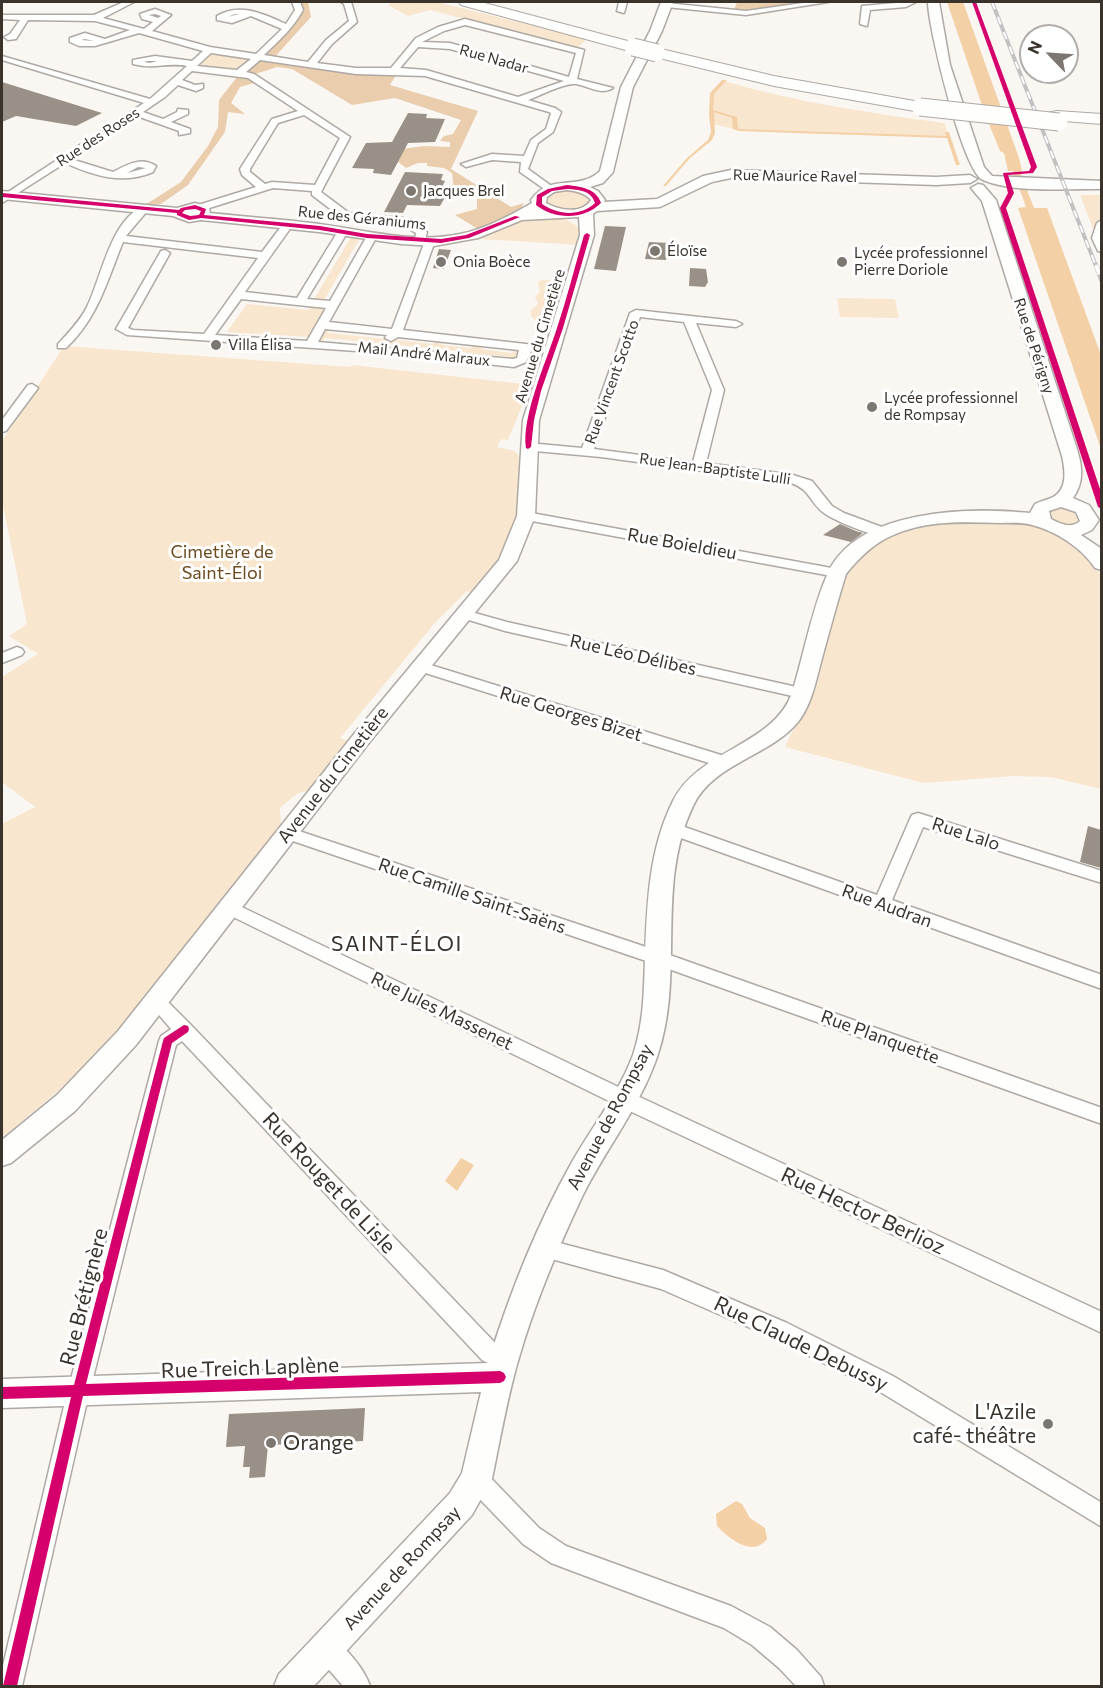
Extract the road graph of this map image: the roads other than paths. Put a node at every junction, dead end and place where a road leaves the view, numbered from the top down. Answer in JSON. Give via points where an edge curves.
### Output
{"nodes":[{"id":1,"x":130,"y":2,"type":"edge"},
{"id":2,"x":296,"y":2,"type":"edge"},
{"id":3,"x":345,"y":2,"type":"edge"},
{"id":4,"x":466,"y":2,"type":"edge"},
{"id":5,"x":486,"y":2,"type":"edge"},
{"id":6,"x":623,"y":2,"type":"edge"},
{"id":7,"x":824,"y":2,"type":"edge"},
{"id":8,"x":933,"y":2,"type":"edge"},
{"id":9,"x":667,"y":3,"type":"edge"},
{"id":10,"x":94,"y":4,"type":"dead end"},
{"id":11,"x":909,"y":5,"type":"edge"},
{"id":12,"x":108,"y":11,"type":"junction"},
{"id":13,"x":621,"y":11,"type":"dead end"},
{"id":14,"x":248,"y":14,"type":"dead end"},
{"id":15,"x":2,"y":17,"type":"edge"},
{"id":16,"x":26,"y":17,"type":"junction"},
{"id":17,"x":94,"y":18,"type":"junction"},
{"id":18,"x":159,"y":21,"type":"dead end"},
{"id":19,"x":864,"y":24,"type":"dead end"},
{"id":20,"x":286,"y":28,"type":"junction"},
{"id":21,"x":141,"y":32,"type":"junction"},
{"id":22,"x":8,"y":37,"type":"dead end"},
{"id":23,"x":102,"y":40,"type":"dead end"},
{"id":24,"x":415,"y":44,"type":"junction"},
{"id":25,"x":636,"y":45,"type":"junction"},
{"id":26,"x":209,"y":50,"type":"junction"},
{"id":27,"x":258,"y":57,"type":"junction"},
{"id":28,"x":4,"y":58,"type":"dead end"},
{"id":29,"x":166,"y":61,"type":"dead end"},
{"id":30,"x":311,"y":64,"type":"junction"},
{"id":31,"x":192,"y":66,"type":"junction"},
{"id":32,"x":393,"y":71,"type":"junction"},
{"id":33,"x":239,"y":74,"type":"junction"},
{"id":34,"x":176,"y":81,"type":"junction"},
{"id":35,"x":572,"y":81,"type":"junction"},
{"id":36,"x":200,"y":86,"type":"dead end"},
{"id":37,"x":608,"y":88,"type":"dead end"},
{"id":38,"x":519,"y":100,"type":"junction"},
{"id":39,"x":151,"y":102,"type":"junction"},
{"id":40,"x":181,"y":111,"type":"dead end"},
{"id":41,"x":306,"y":111,"type":"junction"},
{"id":42,"x":135,"y":112,"type":"junction"},
{"id":43,"x":1058,"y":119,"type":"junction"},
{"id":44,"x":1101,"y":119,"type":"edge"},
{"id":45,"x":162,"y":123,"type":"junction"},
{"id":46,"x":1101,"y":125,"type":"edge"},
{"id":47,"x":182,"y":134,"type":"dead end"},
{"id":48,"x":63,"y":159,"type":"junction"},
{"id":49,"x":527,"y":159,"type":"junction"},
{"id":50,"x":466,"y":164,"type":"dead end"},
{"id":51,"x":116,"y":175,"type":"dead end"},
{"id":52,"x":598,"y":180,"type":"junction"},
{"id":53,"x":981,"y":180,"type":"junction"},
{"id":54,"x":1101,"y":185,"type":"edge"},
{"id":55,"x":263,"y":187,"type":"junction"},
{"id":56,"x":317,"y":188,"type":"junction"},
{"id":57,"x":575,"y":188,"type":"junction"},
{"id":58,"x":550,"y":189,"type":"junction"},
{"id":59,"x":4,"y":197,"type":"edge"},
{"id":60,"x":594,"y":203,"type":"junction"},
{"id":61,"x":546,"y":209,"type":"junction"},
{"id":62,"x":143,"y":210,"type":"junction"},
{"id":63,"x":200,"y":212,"type":"junction"},
{"id":64,"x":569,"y":214,"type":"junction"},
{"id":65,"x":1101,"y":223,"type":"edge"},
{"id":66,"x":287,"y":226,"type":"junction"},
{"id":67,"x":342,"y":232,"type":"junction"},
{"id":68,"x":587,"y":235,"type":"junction"},
{"id":69,"x":372,"y":236,"type":"junction"},
{"id":70,"x":119,"y":238,"type":"junction"},
{"id":71,"x":425,"y":240,"type":"junction"},
{"id":72,"x":152,"y":244,"type":"junction"},
{"id":73,"x":1101,"y":249,"type":"edge"},
{"id":74,"x":165,"y":253,"type":"junction"},
{"id":75,"x":263,"y":259,"type":"junction"},
{"id":76,"x":238,"y":295,"type":"junction"},
{"id":77,"x":300,"y":302,"type":"junction"},
{"id":78,"x":333,"y":305,"type":"junction"},
{"id":79,"x":689,"y":319,"type":"junction"},
{"id":80,"x":736,"y":324,"type":"dead end"},
{"id":81,"x":322,"y":325,"type":"junction"},
{"id":82,"x":394,"y":333,"type":"junction"},
{"id":83,"x":207,"y":338,"type":"junction"},
{"id":84,"x":311,"y":344,"type":"junction"},
{"id":85,"x":62,"y":346,"type":"dead end"},
{"id":86,"x":526,"y":347,"type":"junction"},
{"id":87,"x":385,"y":350,"type":"junction"},
{"id":88,"x":552,"y":350,"type":"junction"},
{"id":89,"x":32,"y":388,"type":"dead end"},
{"id":90,"x":2,"y":428,"type":"edge"},
{"id":91,"x":528,"y":447,"type":"junction"},
{"id":92,"x":587,"y":451,"type":"junction"},
{"id":93,"x":699,"y":465,"type":"junction"},
{"id":94,"x":1047,"y":510,"type":"junction"},
{"id":95,"x":526,"y":516,"type":"junction"},
{"id":96,"x":1063,"y":530,"type":"junction"},
{"id":97,"x":885,"y":533,"type":"junction"},
{"id":98,"x":1101,"y":564,"type":"edge"},
{"id":99,"x":837,"y":573,"type":"junction"},
{"id":100,"x":464,"y":614,"type":"junction"},
{"id":101,"x":17,"y":652,"type":"dead end"},
{"id":102,"x":2,"y":658,"type":"edge"},
{"id":103,"x":421,"y":667,"type":"junction"},
{"id":104,"x":801,"y":693,"type":"junction"},
{"id":105,"x":721,"y":763,"type":"junction"},
{"id":106,"x":673,"y":829,"type":"junction"},
{"id":107,"x":287,"y":833,"type":"junction"},
{"id":108,"x":1101,"y":877,"type":"edge"},
{"id":109,"x":882,"y":904,"type":"junction"},
{"id":110,"x":229,"y":907,"type":"junction"},
{"id":111,"x":658,"y":958,"type":"junction"},
{"id":112,"x":1101,"y":982,"type":"edge"},
{"id":113,"x":157,"y":1002,"type":"junction"},
{"id":114,"x":184,"y":1029,"type":"junction"},
{"id":115,"x":624,"y":1099,"type":"junction"},
{"id":116,"x":1101,"y":1116,"type":"edge"},
{"id":117,"x":2,"y":1155,"type":"edge"},
{"id":118,"x":544,"y":1248,"type":"junction"},
{"id":119,"x":1101,"y":1323,"type":"edge"},
{"id":120,"x":502,"y":1369,"type":"junction"},
{"id":121,"x":79,"y":1391,"type":"junction"},
{"id":122,"x":2,"y":1393,"type":"edge"},
{"id":123,"x":476,"y":1479,"type":"junction"},
{"id":124,"x":1101,"y":1516,"type":"edge"},
{"id":125,"x":327,"y":1648,"type":"junction"},
{"id":126,"x":10,"y":1686,"type":"edge"},
{"id":127,"x":291,"y":1686,"type":"edge"},
{"id":128,"x":358,"y":1686,"type":"edge"},
{"id":129,"x":812,"y":1686,"type":"edge"}],
"edges":[{"from":1,"to":12,"type":"street"},
{"from":2,"to":20,"type":"street","via":[[299,10]]},
{"from":3,"to":30,"type":"street","via":[[353,22]]},
{"from":4,"to":25,"type":"highway"},
{"from":5,"to":25,"type":"highway"},
{"from":6,"to":13,"type":"street"},
{"from":7,"to":9,"type":"street","via":[[746,13]]},
{"from":8,"to":53,"type":"street","name":"Rue de Périgny","via":[[941,50]]},
{"from":9,"to":52,"type":"street","name":"Avenue du Cimetière","via":[[627,87],[609,166]]},
{"from":10,"to":12,"type":"street"},
{"from":11,"to":19,"type":"street","via":[[865,8]]},
{"from":12,"to":17,"type":"street"},
{"from":14,"to":20,"type":"street"},
{"from":15,"to":16,"type":"street"},
{"from":16,"to":17,"type":"street"},
{"from":16,"to":22,"type":"street","via":[[13,37]]},
{"from":17,"to":21,"type":"street"},
{"from":18,"to":21,"type":"street"},
{"from":20,"to":27,"type":"street"},
{"from":21,"to":23,"type":"street"},
{"from":21,"to":26,"type":"street"},
{"from":24,"to":32,"type":"street"},
{"from":24,"to":35,"type":"street","name":"Rue Nadar","via":[[450,46]]},
{"from":24,"to":35,"type":"street","via":[[441,29],[471,22],[581,52]]},
{"from":25,"to":43,"type":"highway","bridge":true,"via":[[774,81],[922,104]]},
{"from":26,"to":27,"type":"street"},
{"from":26,"to":31,"type":"street","name":"Rue des Roses"},
{"from":27,"to":30,"type":"street"},
{"from":27,"to":33,"type":"street"},
{"from":28,"to":39,"type":"street"},
{"from":29,"to":31,"type":"street"},
{"from":30,"to":32,"type":"street","via":[[356,71]]},
{"from":31,"to":33,"type":"street"},
{"from":31,"to":34,"type":"street","name":"Rue des Roses"},
{"from":32,"to":38,"type":"street","via":[[426,74]]},
{"from":33,"to":41,"type":"street","via":[[251,76]]},
{"from":34,"to":36,"type":"street"},
{"from":34,"to":39,"type":"street","name":"Rue des Roses"},
{"from":35,"to":37,"type":"street","name":"Rue Nadar"},
{"from":35,"to":38,"type":"street"},
{"from":38,"to":49,"type":"street","via":[[556,112],[550,130],[534,142]]},
{"from":39,"to":42,"type":"street","name":"Rue des Roses"},
{"from":40,"to":45,"type":"street","via":[[185,112]]},
{"from":41,"to":55,"type":"street","via":[[275,121],[245,169]]},
{"from":41,"to":56,"type":"street","via":[[345,137]]},
{"from":42,"to":45,"type":"street"},
{"from":42,"to":48,"type":"street","name":"Rue des Roses"},
{"from":43,"to":44,"type":"highway"},
{"from":43,"to":46,"type":"highway"},
{"from":45,"to":47,"type":"street","via":[[187,131]]},
{"from":48,"to":51,"type":"street"},
{"from":48,"to":59,"type":"street","name":"Rue des Roses"},
{"from":49,"to":50,"type":"street","via":[[492,157]]},
{"from":49,"to":58,"type":"street","via":[[523,170]]},
{"from":52,"to":57,"type":"street"},
{"from":52,"to":60,"type":"street","name":"Avenue du Cimetière"},
{"from":53,"to":54,"type":"street","name":"Rue Maurice Ravel"},
{"from":53,"to":60,"type":"street","name":"Rue Maurice Ravel","via":[[731,174],[708,179],[660,203]]},
{"from":53,"to":94,"type":"street","name":"Rue de Périgny","via":[[1073,460],[1072,488]]},
{"from":55,"to":56,"type":"street"},
{"from":55,"to":63,"type":"street"},
{"from":56,"to":71,"type":"street","via":[[316,194],[346,216],[403,221],[422,232]]},
{"from":57,"to":58,"type":"street"},
{"from":57,"to":60,"type":"street"},
{"from":58,"to":61,"type":"street","via":[[539,196]]},
{"from":59,"to":62,"type":"street"},
{"from":60,"to":64,"type":"street","name":"Rue Maurice Ravel"},
{"from":60,"to":68,"type":"street","name":"Avenue du Cimetière"},
{"from":61,"to":64,"type":"street","name":"Rue des Géraniums"},
{"from":61,"to":71,"type":"street","name":"Rue des Géraniums","via":[[467,237]]},
{"from":62,"to":63,"type":"street","name":"Rue des Géraniums","via":[[179,212],[187,208]]},
{"from":62,"to":70,"type":"street"},
{"from":63,"to":66,"type":"street","name":"Rue des Géraniums"},
{"from":64,"to":68,"type":"street"},
{"from":65,"to":73,"type":"street","via":[[1097,238]]},
{"from":66,"to":67,"type":"street","name":"Rue des Géraniums"},
{"from":66,"to":75,"type":"street"},
{"from":67,"to":69,"type":"street","name":"Rue des Géraniums"},
{"from":67,"to":77,"type":"street"},
{"from":68,"to":88,"type":"street","name":"Avenue du Cimetière"},
{"from":69,"to":71,"type":"street","name":"Rue des Géraniums"},
{"from":69,"to":78,"type":"street"},
{"from":70,"to":72,"type":"street"},
{"from":70,"to":85,"type":"street","via":[[97,301],[73,337]]},
{"from":71,"to":82,"type":"street","via":[[399,328]]},
{"from":72,"to":74,"type":"street","via":[[152,250]]},
{"from":72,"to":75,"type":"street"},
{"from":74,"to":75,"type":"street"},
{"from":74,"to":83,"type":"street","name":"Mail André Malraux","via":[[122,329]]},
{"from":75,"to":76,"type":"street"},
{"from":76,"to":77,"type":"street"},
{"from":76,"to":83,"type":"street"},
{"from":77,"to":78,"type":"street"},
{"from":78,"to":81,"type":"street"},
{"from":79,"to":80,"type":"street"},
{"from":79,"to":92,"type":"street","name":"Rue Vincent Scotto","via":[[636,313]]},
{"from":79,"to":93,"type":"street","via":[[718,390]]},
{"from":81,"to":82,"type":"street","name":"Mail André Malraux"},
{"from":81,"to":84,"type":"street"},
{"from":82,"to":86,"type":"street","name":"Mail André Malraux"},
{"from":82,"to":87,"type":"street"},
{"from":83,"to":84,"type":"street","name":"Mail André Malraux"},
{"from":84,"to":87,"type":"street","name":"Mail André Malraux"},
{"from":86,"to":87,"type":"street","name":"Mail André Malraux","via":[[522,360],[513,363]]},
{"from":86,"to":88,"type":"street","name":"Mail André Malraux"},
{"from":88,"to":91,"type":"street","name":"Avenue du Cimetière","via":[[531,420]]},
{"from":89,"to":90,"type":"street"},
{"from":91,"to":92,"type":"street","name":"Rue Jean-Baptiste Lulli"},
{"from":91,"to":95,"type":"street","name":"Avenue du Cimetière"},
{"from":92,"to":93,"type":"street","name":"Rue Jean-Baptiste Lulli"},
{"from":93,"to":97,"type":"street","name":"Rue Jean-Baptiste Lulli","via":[[807,484],[827,509],[838,516]]},
{"from":94,"to":96,"type":"street"},
{"from":94,"to":96,"type":"street","via":[[1078,506],[1087,513],[1090,520],[1081,529]]},
{"from":94,"to":97,"type":"street","name":"Avenue de Rompsay","via":[[926,519]]},
{"from":95,"to":99,"type":"street","name":"Rue Boieldieu"},
{"from":95,"to":100,"type":"street","name":"Avenue du Cimetière","via":[[508,561]]},
{"from":96,"to":98,"type":"street","via":[[1096,554]]},
{"from":97,"to":99,"type":"street","name":"Avenue de Rompsay","via":[[851,554]]},
{"from":99,"to":104,"type":"street","name":"Avenue de Rompsay"},
{"from":100,"to":103,"type":"street","name":"Avenue du Cimetière"},
{"from":100,"to":104,"type":"street","name":"Rue Léo Délibes"},
{"from":101,"to":102,"type":"street"},
{"from":103,"to":105,"type":"street","name":"Rue Georges Bizet"},
{"from":103,"to":107,"type":"street","name":"Avenue du Cimetière"},
{"from":104,"to":105,"type":"street","name":"Avenue de Rompsay","via":[[791,716],[781,725]]},
{"from":105,"to":106,"type":"street","name":"Avenue de Rompsay","via":[[688,795]]},
{"from":106,"to":109,"type":"street","name":"Rue Audran"},
{"from":106,"to":111,"type":"street","name":"Avenue de Rompsay","via":[[661,878]]},
{"from":107,"to":110,"type":"street","name":"Avenue du Cimetière"},
{"from":107,"to":111,"type":"street","name":"Rue Camille Saint-Saëns"},
{"from":108,"to":109,"type":"street","name":"Rue Lalo","via":[[918,819]]},
{"from":109,"to":112,"type":"street","name":"Rue Audran"},
{"from":110,"to":113,"type":"street","name":"Avenue du Cimetière"},
{"from":110,"to":115,"type":"street","name":"Rue Jules Massenet"},
{"from":111,"to":115,"type":"street","name":"Avenue de Rompsay","via":[[653,1033]]},
{"from":111,"to":116,"type":"street","name":"Rue Planquette"},
{"from":113,"to":114,"type":"street","name":"Rue Rouget de Lisle"},
{"from":113,"to":117,"type":"street","name":"Avenue du Cimetière","via":[[66,1103]]},
{"from":114,"to":120,"type":"street","name":"Rue Rouget de Lisle"},
{"from":114,"to":121,"type":"street","name":"Rue Brétignère","via":[[168,1041]]},
{"from":115,"to":118,"type":"street","name":"Avenue de Rompsay","via":[[581,1171]]},
{"from":115,"to":119,"type":"street","name":"Rue Hector Berlioz"},
{"from":118,"to":120,"type":"street","name":"Avenue de Rompsay"},
{"from":118,"to":124,"type":"street","name":"Rue Claude Debussy","via":[[663,1280],[778,1330],[885,1383]]},
{"from":120,"to":121,"type":"street","name":"Rue Treich Laplène"},
{"from":120,"to":123,"type":"street","name":"Avenue de Rompsay"},
{"from":121,"to":122,"type":"street","name":"Rue Treich Laplène"},
{"from":121,"to":126,"type":"street","name":"Rue Brétignère"},
{"from":123,"to":125,"type":"street","name":"Avenue de Rompsay","via":[[461,1504]]},
{"from":123,"to":129,"type":"street","via":[[531,1536],[559,1555],[730,1618],[761,1635]]},
{"from":125,"to":127,"type":"street","name":"Avenue de Rompsay"},
{"from":125,"to":128,"type":"street"}]}
